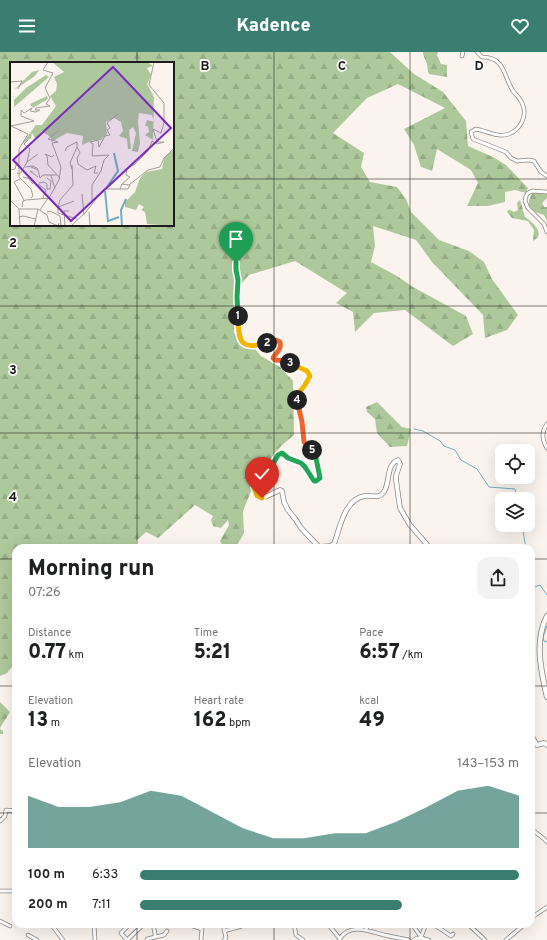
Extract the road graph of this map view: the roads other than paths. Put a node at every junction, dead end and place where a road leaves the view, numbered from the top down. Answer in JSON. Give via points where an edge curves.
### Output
{"nodes":[{"id":1,"x":477,"y":52,"type":"edge"},
{"id":2,"x":547,"y":176,"type":"edge"},
{"id":3,"x":547,"y":192,"type":"edge"},
{"id":4,"x":547,"y":232,"type":"edge"},
{"id":5,"x":248,"y":240,"type":"dead end"},
{"id":6,"x":298,"y":408,"type":"joint"},
{"id":7,"x":547,"y":424,"type":"edge"},
{"id":8,"x":547,"y":448,"type":"edge"},
{"id":9,"x":316,"y":544,"type":"edge"},
{"id":10,"x":334,"y":544,"type":"edge"},
{"id":11,"x":427,"y":544,"type":"edge"},
{"id":12,"x":547,"y":616,"type":"edge"},
{"id":13,"x":547,"y":697,"type":"edge"},
{"id":14,"x":535,"y":742,"type":"edge"},
{"id":15,"x":547,"y":745,"type":"edge"},
{"id":16,"x":12,"y":811,"type":"edge"},
{"id":17,"x":0,"y":821,"type":"edge"},
{"id":18,"x":535,"y":832,"type":"edge"},
{"id":19,"x":547,"y":842,"type":"edge"},
{"id":20,"x":0,"y":891,"type":"edge"},
{"id":21,"x":12,"y":891,"type":"edge"},
{"id":22,"x":547,"y":907,"type":"edge"},
{"id":23,"x":535,"y":915,"type":"edge"},
{"id":24,"x":0,"y":921,"type":"edge"},
{"id":25,"x":10,"y":926,"type":"dead end"},
{"id":26,"x":54,"y":928,"type":"edge"},
{"id":27,"x":94,"y":928,"type":"edge"},
{"id":28,"x":126,"y":928,"type":"edge"},
{"id":29,"x":140,"y":928,"type":"edge"},
{"id":30,"x":154,"y":928,"type":"edge"},
{"id":31,"x":199,"y":928,"type":"edge"},
{"id":32,"x":223,"y":928,"type":"edge"},
{"id":33,"x":235,"y":928,"type":"edge"},
{"id":34,"x":295,"y":928,"type":"edge"},
{"id":35,"x":331,"y":928,"type":"edge"},
{"id":36,"x":415,"y":928,"type":"edge"},
{"id":37,"x":424,"y":928,"type":"edge"},
{"id":38,"x":439,"y":928,"type":"edge"},
{"id":39,"x":472,"y":928,"type":"edge"},
{"id":40,"x":520,"y":928,"type":"edge"},
{"id":41,"x":367,"y":930,"type":"joint"},
{"id":42,"x":167,"y":931,"type":"dead end"},
{"id":43,"x":224,"y":931,"type":"junction"},
{"id":44,"x":453,"y":934,"type":"dead end"},
{"id":45,"x":28,"y":935,"type":"dead end"},
{"id":46,"x":154,"y":937,"type":"junction"},
{"id":47,"x":421,"y":937,"type":"junction"},
{"id":48,"x":339,"y":939,"type":"edge"},
{"id":49,"x":427,"y":939,"type":"edge"},
{"id":50,"x":37,"y":940,"type":"edge"},
{"id":51,"x":63,"y":940,"type":"edge"},
{"id":52,"x":96,"y":940,"type":"edge"},
{"id":53,"x":127,"y":940,"type":"edge"},
{"id":54,"x":146,"y":940,"type":"edge"},
{"id":55,"x":201,"y":940,"type":"edge"},
{"id":56,"x":224,"y":940,"type":"edge"},
{"id":57,"x":303,"y":940,"type":"edge"},
{"id":58,"x":409,"y":940,"type":"edge"},
{"id":59,"x":414,"y":940,"type":"edge"},
{"id":60,"x":485,"y":940,"type":"edge"},
{"id":61,"x":506,"y":940,"type":"edge"}],
"edges":[{"from":1,"to":2,"type":"street","via":[[482,57],[493,58],[501,65],[525,112],[520,125],[510,134],[497,135],[476,129],[471,132],[473,139],[506,152],[517,161],[534,161]]},
{"from":3,"to":4,"type":"street","via":[[528,192],[525,201],[528,208],[544,224]]},
{"from":5,"to":6,"type":"street","via":[[236,263],[238,334],[240,340],[252,346],[278,340],[281,346],[273,359],[287,361],[309,373],[310,376],[297,395]]},
{"from":6,"to":9,"type":"street","via":[[304,442],[315,453],[320,478],[314,481],[304,465],[282,453],[278,455],[269,472],[255,482],[254,487],[259,498],[280,490],[286,506]]},
{"from":7,"to":8,"type":"street","via":[[543,430],[543,441]]},
{"from":10,"to":11,"type":"street","via":[[349,506],[364,496],[375,497],[381,494],[391,467],[398,460],[400,464],[396,480],[400,508],[410,525]]},
{"from":12,"to":13,"type":"main road","via":[[541,631],[540,645],[541,668]]},
{"from":14,"to":15,"type":"street","via":[[537,745]]},
{"from":16,"to":17,"type":"street","via":[[6,810]]},
{"from":18,"to":19,"type":"street"},
{"from":20,"to":21,"type":"street"},
{"from":22,"to":23,"type":"street"},
{"from":24,"to":25,"type":"street"},
{"from":26,"to":51,"type":"street"},
{"from":27,"to":52,"type":"street"},
{"from":28,"to":53,"type":"street","via":[[121,933]]},
{"from":29,"to":53,"type":"street"},
{"from":30,"to":46,"type":"street"},
{"from":31,"to":55,"type":"street","via":[[202,929]]},
{"from":32,"to":43,"type":"street"},
{"from":33,"to":43,"type":"street"},
{"from":34,"to":57,"type":"street","via":[[296,935]]},
{"from":35,"to":48,"type":"street"},
{"from":36,"to":47,"type":"street"},
{"from":37,"to":47,"type":"street"},
{"from":38,"to":44,"type":"street","via":[[451,936]]},
{"from":39,"to":60,"type":"street"},
{"from":40,"to":61,"type":"street"},
{"from":41,"to":48,"type":"street","via":[[351,930]]},
{"from":41,"to":58,"type":"street"},
{"from":42,"to":46,"type":"street","via":[[164,935]]},
{"from":43,"to":56,"type":"street"},
{"from":45,"to":50,"type":"street"},
{"from":46,"to":54,"type":"street"},
{"from":47,"to":49,"type":"street"},
{"from":49,"to":59,"type":"street"}]}
